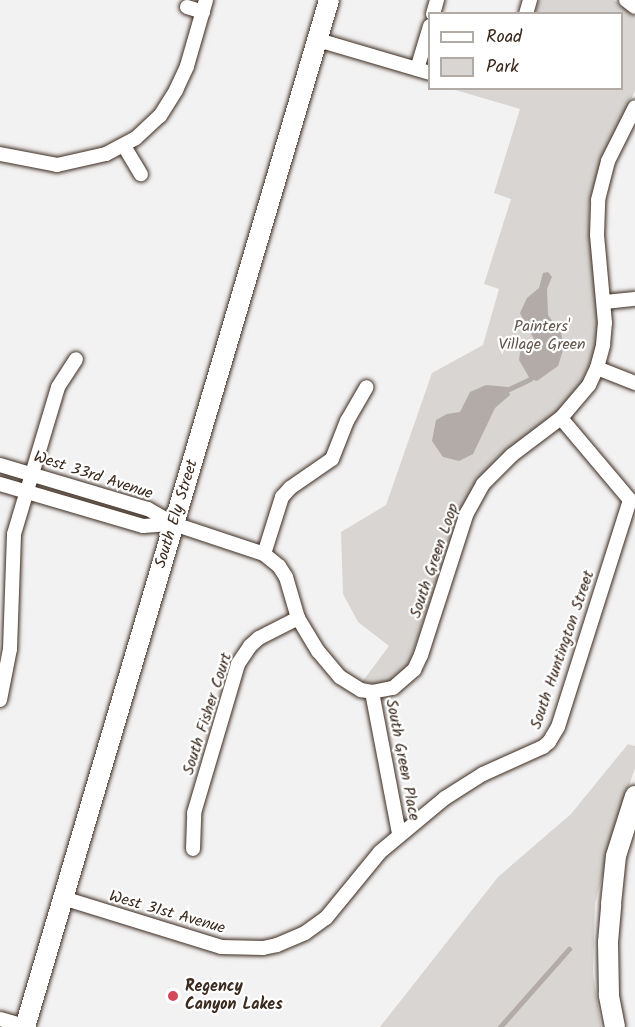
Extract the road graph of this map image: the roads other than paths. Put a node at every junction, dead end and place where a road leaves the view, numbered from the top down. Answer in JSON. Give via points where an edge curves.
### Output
{"nodes":[{"id":1,"x":329,"y":0,"type":"edge"},
{"id":2,"x":626,"y":0,"type":"edge"},
{"id":3,"x":205,"y":6,"type":"edge"},
{"id":4,"x":186,"y":7,"type":"dead end"},
{"id":5,"x":635,"y":7,"type":"edge"},
{"id":6,"x":428,"y":34,"type":"edge"},
{"id":7,"x":318,"y":40,"type":"junction"},
{"id":8,"x":423,"y":71,"type":"edge"},
{"id":9,"x":635,"y":107,"type":"edge"},
{"id":10,"x":124,"y":146,"type":"junction"},
{"id":11,"x":0,"y":154,"type":"edge"},
{"id":12,"x":141,"y":174,"type":"dead end"},
{"id":13,"x":635,"y":299,"type":"edge"},
{"id":14,"x":605,"y":302,"type":"junction"},
{"id":15,"x":76,"y":359,"type":"dead end"},
{"id":16,"x":597,"y":368,"type":"junction"},
{"id":17,"x":635,"y":383,"type":"edge"},
{"id":18,"x":367,"y":387,"type":"dead end"},
{"id":19,"x":561,"y":418,"type":"junction"},
{"id":20,"x":0,"y":465,"type":"edge"},
{"id":21,"x":32,"y":474,"type":"junction"},
{"id":22,"x":0,"y":484,"type":"edge"},
{"id":23,"x":26,"y":491,"type":"junction"},
{"id":24,"x":174,"y":524,"type":"junction"},
{"id":25,"x":264,"y":554,"type":"junction"},
{"id":26,"x":297,"y":618,"type":"junction"},
{"id":27,"x":5,"y":625,"type":"edge"},
{"id":28,"x":372,"y":692,"type":"junction"},
{"id":29,"x":0,"y":700,"type":"edge"},
{"id":30,"x":635,"y":796,"type":"edge"},
{"id":31,"x":399,"y":834,"type":"junction"},
{"id":32,"x":194,"y":849,"type":"dead end"},
{"id":33,"x":63,"y":898,"type":"junction"},
{"id":34,"x":262,"y":948,"type":"joint"},
{"id":35,"x":0,"y":1019,"type":"edge"},
{"id":36,"x":25,"y":1027,"type":"edge"},
{"id":37,"x":615,"y":1027,"type":"edge"}],
"edges":[{"from":1,"to":7,"type":"street","name":"South Ely Street"},
{"from":2,"to":5,"type":"street"},
{"from":3,"to":4,"type":"street"},
{"from":3,"to":10,"type":"street","via":[[187,66],[172,97],[150,126]]},
{"from":6,"to":8,"type":"street"},
{"from":7,"to":8,"type":"street"},
{"from":7,"to":24,"type":"street","name":"South Ely Street"},
{"from":9,"to":14,"type":"street","name":"South Green Loop","via":[[608,161],[598,200],[597,235]]},
{"from":10,"to":11,"type":"street","via":[[90,160],[57,165]]},
{"from":10,"to":12,"type":"street"},
{"from":13,"to":14,"type":"street"},
{"from":14,"to":16,"type":"street","name":"South Green Loop","via":[[603,345]]},
{"from":15,"to":21,"type":"street","via":[[58,387]]},
{"from":16,"to":17,"type":"street"},
{"from":16,"to":19,"type":"street","name":"South Green Loop","via":[[589,385]]},
{"from":18,"to":25,"type":"street","via":[[347,421],[332,459],[282,497]]},
{"from":19,"to":28,"type":"street","name":"South Green Loop","via":[[512,455],[483,484],[467,513],[414,670],[393,688]]},
{"from":19,"to":31,"type":"street","name":"South Huntington Street","via":[[630,500],[558,727],[543,747],[483,774]]},
{"from":20,"to":21,"type":"street","name":"West 33rd Avenue"},
{"from":21,"to":23,"type":"street"},
{"from":21,"to":24,"type":"street","name":"West 33rd Avenue","via":[[148,509]]},
{"from":22,"to":23,"type":"street","name":"West 33rd Avenue"},
{"from":23,"to":24,"type":"street","name":"West 33rd Avenue","via":[[143,526]]},
{"from":23,"to":27,"type":"street","via":[[14,534]]},
{"from":24,"to":25,"type":"street","name":"West 33rd Avenue"},
{"from":24,"to":33,"type":"street","name":"South Ely Street"},
{"from":25,"to":26,"type":"street","via":[[286,577]]},
{"from":26,"to":28,"type":"street","via":[[340,677]]},
{"from":26,"to":32,"type":"street","name":"South Fisher Court","via":[[259,638],[238,664],[194,813]]},
{"from":27,"to":29,"type":"street","via":[[8,668]]},
{"from":28,"to":31,"type":"street","name":"South Green Place"},
{"from":30,"to":37,"type":"street","via":[[616,856],[611,904],[609,995]]},
{"from":31,"to":34,"type":"street","name":"South Huntington Street","via":[[326,918],[305,933]]},
{"from":33,"to":34,"type":"street","name":"West 31st Avenue","via":[[221,947]]},
{"from":33,"to":36,"type":"street","name":"South Ely Street"},
{"from":35,"to":36,"type":"street"}]}
